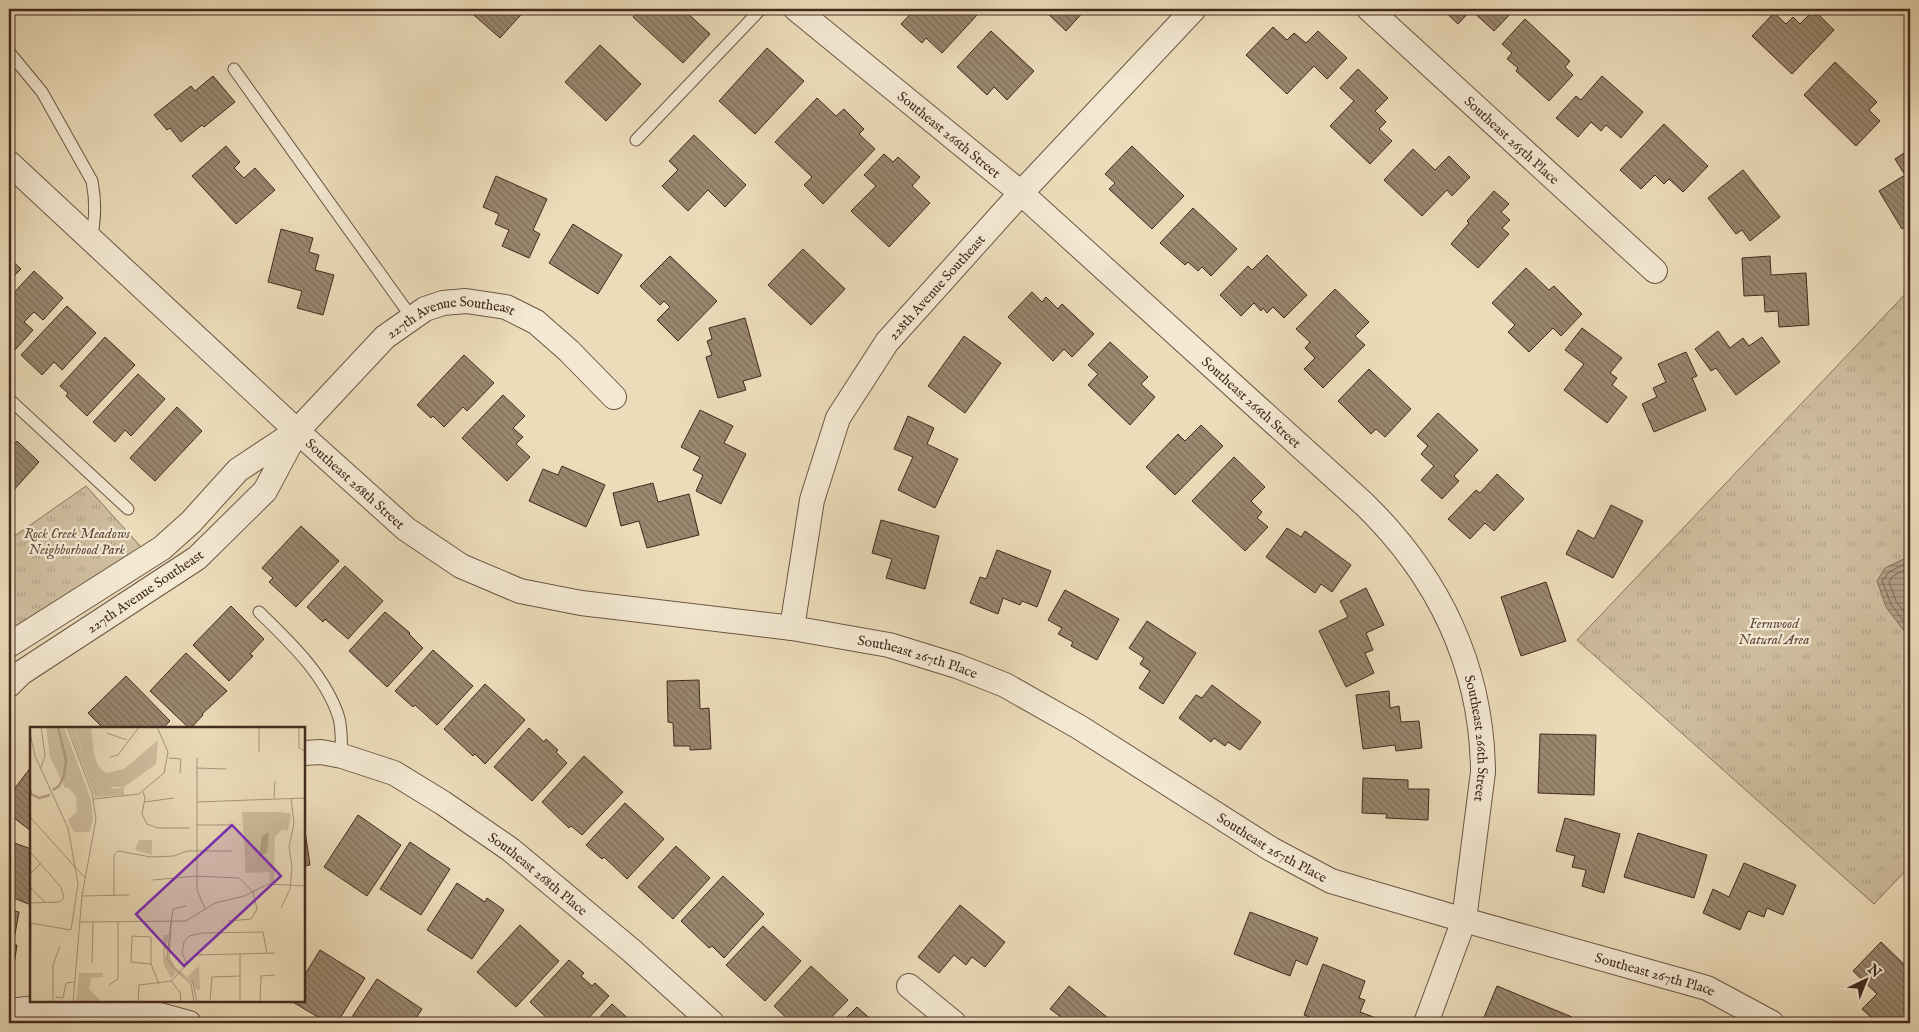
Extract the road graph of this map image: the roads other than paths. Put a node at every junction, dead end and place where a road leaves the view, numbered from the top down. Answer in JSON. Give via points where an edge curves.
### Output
{"nodes":[{"id":1,"x":761,"y":9,"type":"edge"},
{"id":2,"x":796,"y":9,"type":"edge"},
{"id":3,"x":1194,"y":9,"type":"edge"},
{"id":4,"x":1369,"y":9,"type":"edge"},
{"id":5,"x":9,"y":52,"type":"edge"},
{"id":6,"x":234,"y":69,"type":"dead end"},
{"id":7,"x":636,"y":140,"type":"dead end"},
{"id":8,"x":9,"y":163,"type":"edge"},
{"id":9,"x":1022,"y":193,"type":"junction"},
{"id":10,"x":91,"y":240,"type":"junction"},
{"id":11,"x":1655,"y":272,"type":"dead end"},
{"id":12,"x":412,"y":318,"type":"junction"},
{"id":13,"x":614,"y":397,"type":"dead end"},
{"id":14,"x":9,"y":399,"type":"edge"},
{"id":15,"x":297,"y":431,"type":"junction"},
{"id":16,"x":128,"y":509,"type":"dead end"},
{"id":17,"x":259,"y":612,"type":"dead end"},
{"id":18,"x":792,"y":628,"type":"junction"},
{"id":19,"x":9,"y":645,"type":"edge"},
{"id":20,"x":9,"y":685,"type":"edge"},
{"id":21,"x":305,"y":753,"type":"edge"},
{"id":22,"x":342,"y":756,"type":"junction"},
{"id":23,"x":1464,"y":920,"type":"junction"},
{"id":24,"x":909,"y":986,"type":"dead end"},
{"id":25,"x":63,"y":1003,"type":"edge"},
{"id":26,"x":9,"y":1010,"type":"edge"},
{"id":27,"x":189,"y":1023,"type":"edge"},
{"id":28,"x":712,"y":1023,"type":"edge"},
{"id":29,"x":954,"y":1023,"type":"edge"},
{"id":30,"x":1426,"y":1023,"type":"edge"},
{"id":31,"x":1772,"y":1023,"type":"edge"}],
"edges":[{"from":1,"to":7,"type":"lane"},
{"from":2,"to":9,"type":"street","name":"Southeast 266th Street"},
{"from":3,"to":9,"type":"street","name":"228th Avenue Southeast"},
{"from":4,"to":11,"type":"street","name":"Southeast 265th Place"},
{"from":5,"to":10,"type":"lane","via":[[42,92],[92,181],[96,219]]},
{"from":6,"to":12,"type":"lane"},
{"from":8,"to":10,"type":"street","name":"Southeast 268th Street"},
{"from":9,"to":18,"type":"street","name":"228th Avenue Southeast","via":[[887,342],[838,418],[812,500]]},
{"from":9,"to":23,"type":"street","name":"Southeast 266th Street","via":[[1390,529],[1430,586],[1457,635],[1466,662],[1482,748]]},
{"from":10,"to":15,"type":"street","name":"Southeast 268th Street"},
{"from":12,"to":13,"type":"street","name":"227th Avenue Southeast","via":[[443,303],[466,301],[506,307],[536,322]]},
{"from":12,"to":15,"type":"street","name":"227th Avenue Southeast","via":[[386,337]]},
{"from":14,"to":16,"type":"lane"},
{"from":15,"to":18,"type":"street","name":"Southeast 268th Street","via":[[406,529],[461,566],[520,591],[581,603]]},
{"from":15,"to":19,"type":"street","name":"227th Avenue Southeast","via":[[238,470],[191,522],[162,548]]},
{"from":15,"to":20,"type":"street","name":"227th Avenue Southeast","via":[[265,491],[197,558]]},
{"from":17,"to":22,"type":"lane","via":[[284,636],[330,695],[339,719]]},
{"from":18,"to":23,"type":"street","name":"Southeast 267th Place","via":[[889,645],[1005,685],[1079,727],[1271,849],[1332,881]]},
{"from":21,"to":22,"type":"street","name":"Southeast 268th Place"},
{"from":22,"to":28,"type":"street","name":"Southeast 268th Place","via":[[394,773],[512,850]]},
{"from":23,"to":30,"type":"street","name":"Southeast 266th Street"},
{"from":23,"to":31,"type":"street","name":"Southeast 267th Place","via":[[1708,988]]},
{"from":24,"to":29,"type":"street"},
{"from":25,"to":26,"type":"street"},
{"from":25,"to":27,"type":"street","via":[[148,1012]]}]}
